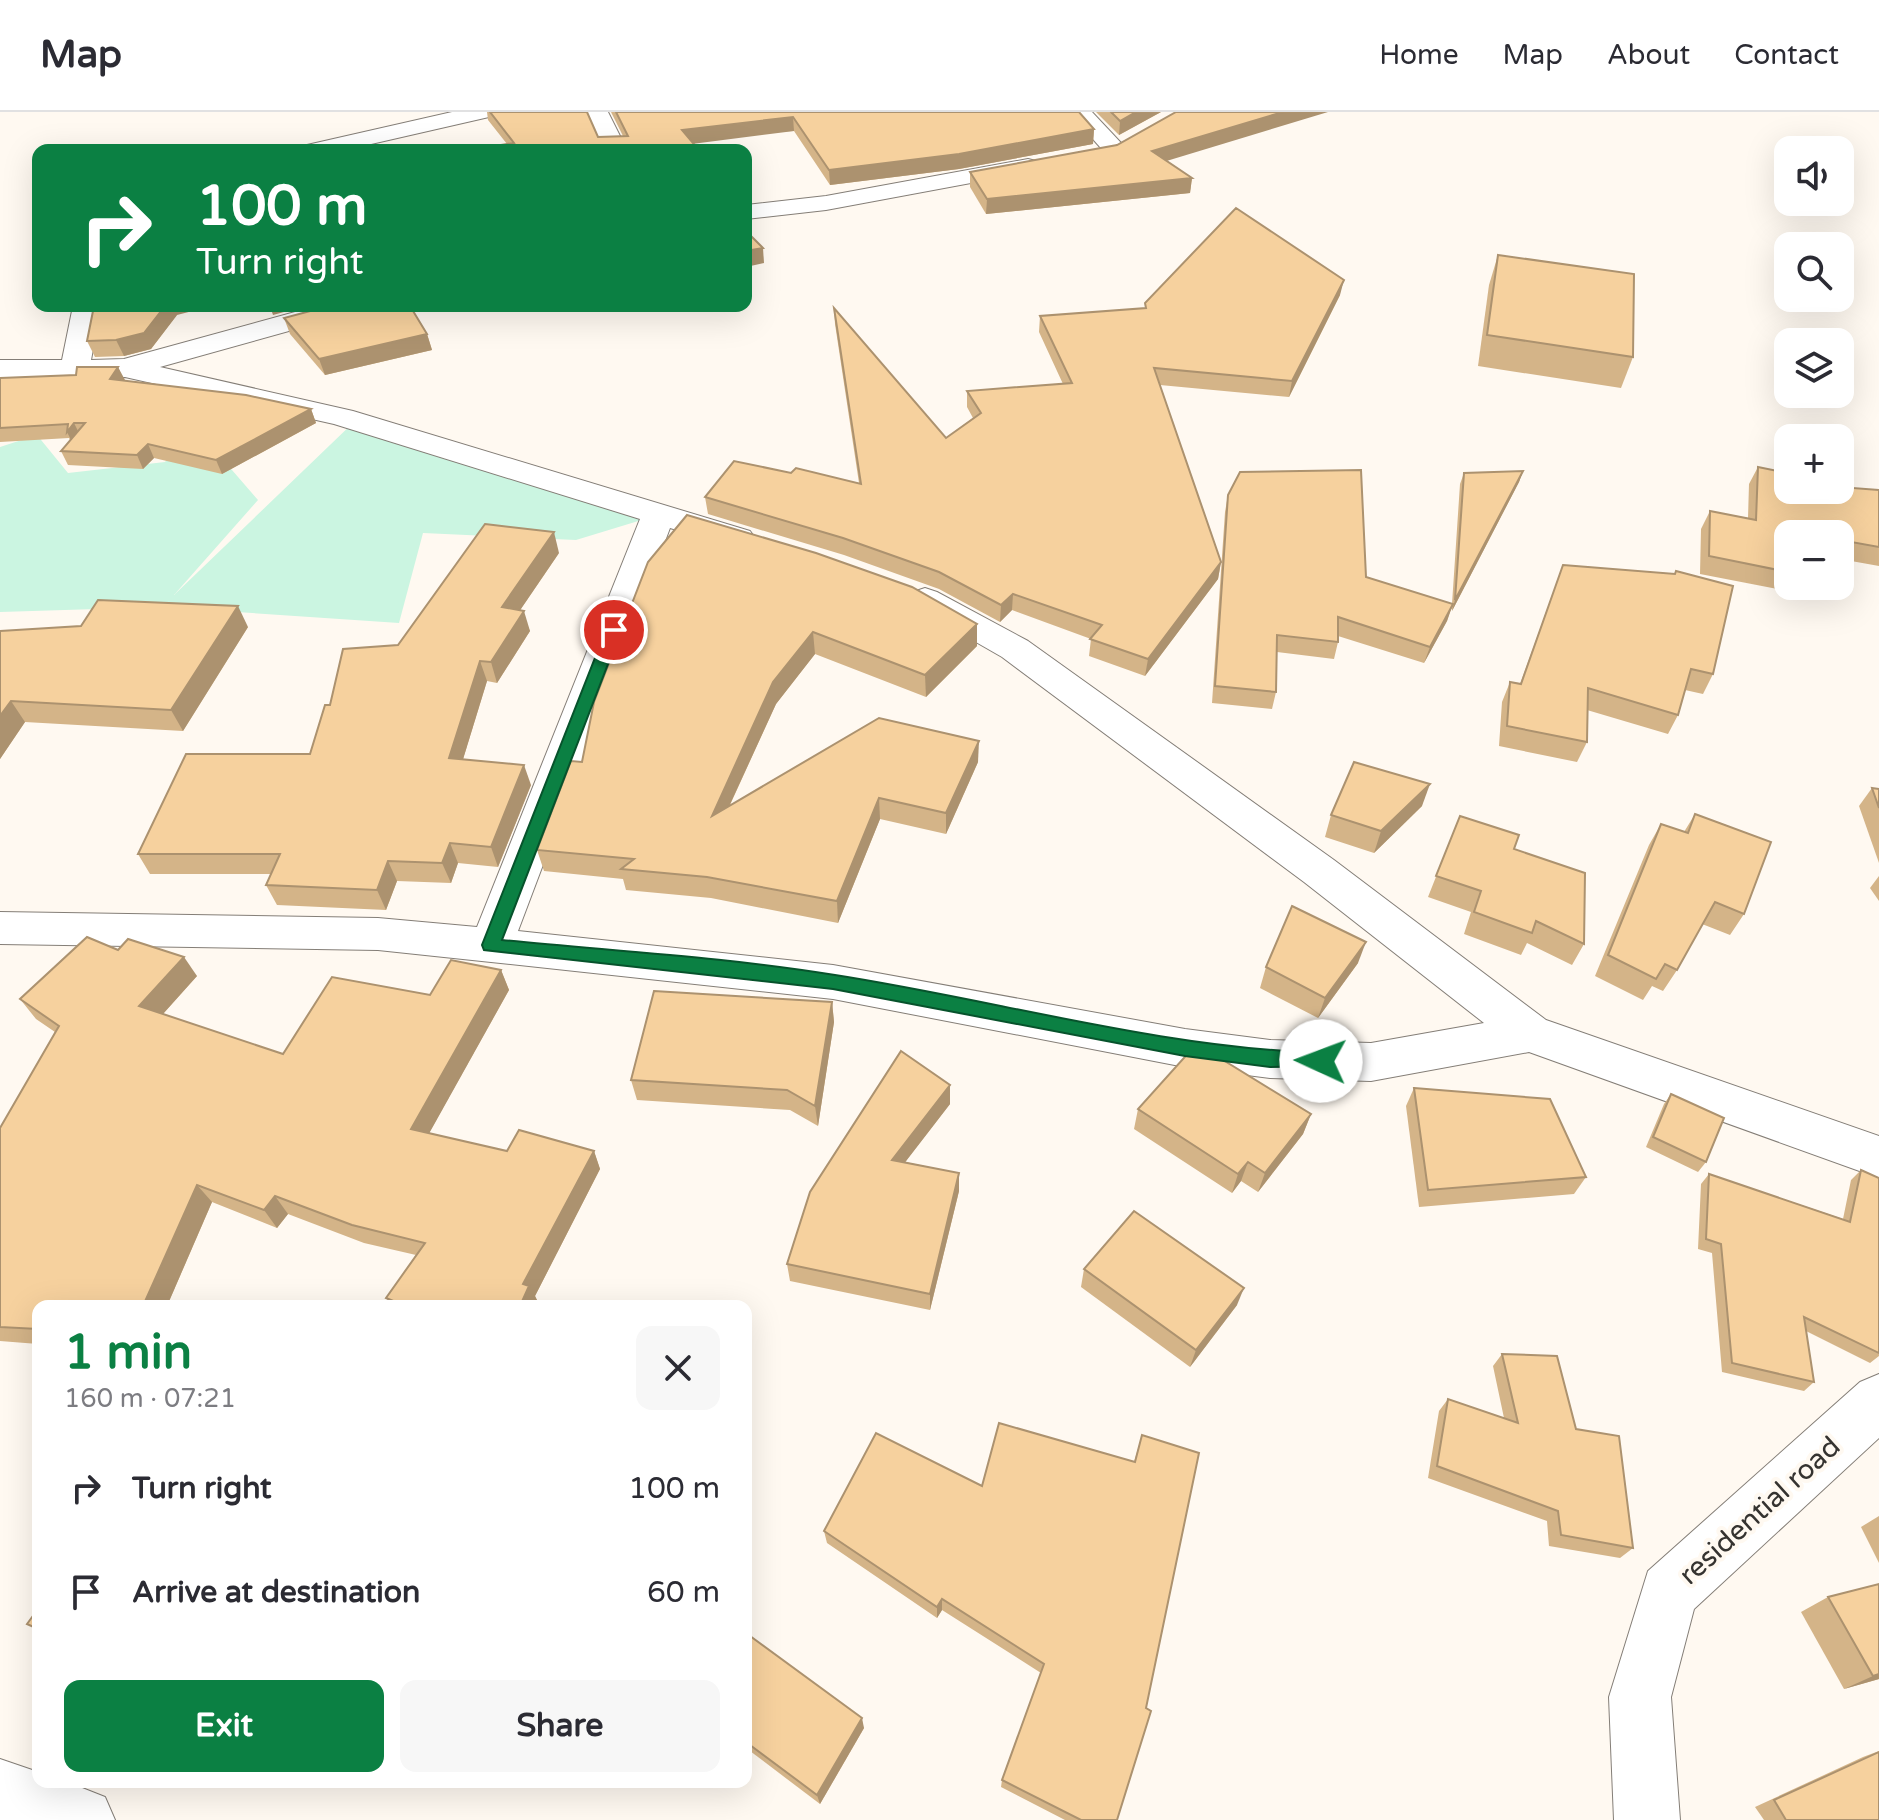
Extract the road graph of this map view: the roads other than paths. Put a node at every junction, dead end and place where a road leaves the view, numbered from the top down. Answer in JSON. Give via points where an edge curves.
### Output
{"nodes":[{"id":1,"x":481,"y":112,"type":"edge"},
{"id":2,"x":597,"y":112,"type":"edge"},
{"id":3,"x":1080,"y":112,"type":"edge"},
{"id":4,"x":1142,"y":135,"type":"edge"},
{"id":5,"x":341,"y":144,"type":"edge"},
{"id":6,"x":612,"y":144,"type":"edge"},
{"id":7,"x":1115,"y":150,"type":"junction"},
{"id":8,"x":1085,"y":156,"type":"edge"},
{"id":9,"x":1054,"y":161,"type":"edge"},
{"id":10,"x":752,"y":211,"type":"edge"},
{"id":11,"x":86,"y":312,"type":"edge"},
{"id":12,"x":326,"y":312,"type":"edge"},
{"id":13,"x":75,"y":366,"type":"junction"},
{"id":14,"x":125,"y":368,"type":"junction"},
{"id":15,"x":0,"y":369,"type":"edge"},
{"id":16,"x":658,"y":515,"type":"junction"},
{"id":17,"x":773,"y":548,"type":"edge"},
{"id":18,"x":899,"y":589,"type":"edge"},
{"id":19,"x":0,"y":928,"type":"edge"},
{"id":20,"x":491,"y":945,"type":"junction"},
{"id":21,"x":1530,"y":1033,"type":"junction"},
{"id":22,"x":1879,"y":1157,"type":"edge"},
{"id":23,"x":1879,"y":1401,"type":"edge"},
{"id":24,"x":0,"y":1792,"type":"edge"},
{"id":25,"x":82,"y":1820,"type":"edge"},
{"id":26,"x":1647,"y":1820,"type":"edge"}],
"edges":[{"from":1,"to":5,"type":"street"},
{"from":2,"to":6,"type":"street"},
{"from":3,"to":7,"type":"street"},
{"from":4,"to":7,"type":"street"},
{"from":7,"to":8,"type":"street"},
{"from":9,"to":10,"type":"street"},
{"from":11,"to":13,"type":"street"},
{"from":12,"to":14,"type":"street"},
{"from":13,"to":14,"type":"street"},
{"from":13,"to":15,"type":"street"},
{"from":14,"to":16,"type":"street","via":[[356,420]]},
{"from":16,"to":17,"type":"street"},
{"from":16,"to":20,"type":"street"},
{"from":18,"to":21,"type":"street","via":[[1015,649]]},
{"from":19,"to":20,"type":"street","via":[[378,934]]},
{"from":20,"to":21,"type":"street","via":[[833,982],[1270,1059],[1371,1062]]},
{"from":21,"to":22,"type":"street"},
{"from":23,"to":26,"type":"street","name":"residential road","via":[[1669,1592],[1640,1697]]},
{"from":24,"to":25,"type":"street"}]}
